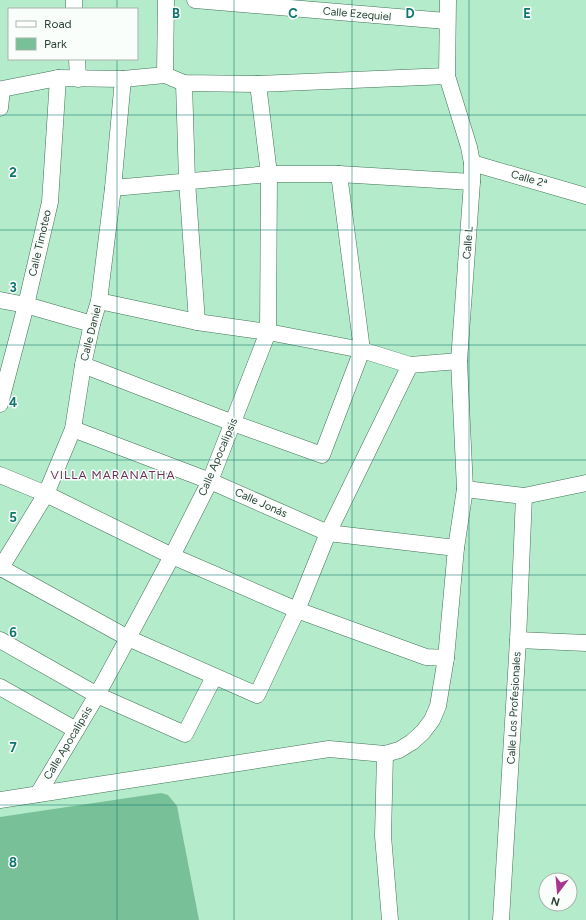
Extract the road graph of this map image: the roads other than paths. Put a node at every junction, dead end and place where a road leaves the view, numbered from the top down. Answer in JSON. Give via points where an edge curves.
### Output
{"nodes":[{"id":1,"x":166,"y":0,"type":"edge"},
{"id":2,"x":195,"y":0,"type":"edge"},
{"id":3,"x":448,"y":0,"type":"edge"},
{"id":4,"x":446,"y":21,"type":"junction"},
{"id":5,"x":77,"y":60,"type":"edge"},
{"id":6,"x":165,"y":75,"type":"junction"},
{"id":7,"x":447,"y":76,"type":"junction"},
{"id":8,"x":58,"y":78,"type":"junction"},
{"id":9,"x":78,"y":79,"type":"junction"},
{"id":10,"x":123,"y":79,"type":"junction"},
{"id":11,"x":184,"y":83,"type":"junction"},
{"id":12,"x":258,"y":84,"type":"junction"},
{"id":13,"x":0,"y":108,"type":"edge"},
{"id":14,"x":472,"y":163,"type":"junction"},
{"id":15,"x":269,"y":174,"type":"junction"},
{"id":16,"x":339,"y":174,"type":"junction"},
{"id":17,"x":187,"y":181,"type":"junction"},
{"id":18,"x":472,"y":182,"type":"junction"},
{"id":19,"x":113,"y":188,"type":"junction"},
{"id":20,"x":586,"y":196,"type":"edge"},
{"id":21,"x":0,"y":300,"type":"edge"},
{"id":22,"x":100,"y":301,"type":"junction"},
{"id":23,"x":26,"y":305,"type":"junction"},
{"id":24,"x":197,"y":322,"type":"junction"},
{"id":25,"x":92,"y":324,"type":"junction"},
{"id":26,"x":268,"y":332,"type":"junction"},
{"id":27,"x":362,"y":350,"type":"junction"},
{"id":28,"x":460,"y":361,"type":"junction"},
{"id":29,"x":83,"y":365,"type":"junction"},
{"id":30,"x":410,"y":365,"type":"junction"},
{"id":31,"x":0,"y":404,"type":"edge"},
{"id":32,"x":233,"y":423,"type":"junction"},
{"id":33,"x":73,"y":428,"type":"junction"},
{"id":34,"x":0,"y":475,"type":"edge"},
{"id":35,"x":210,"y":481,"type":"junction"},
{"id":36,"x":586,"y":483,"type":"edge"},
{"id":37,"x":465,"y":489,"type":"junction"},
{"id":38,"x":46,"y":494,"type":"junction"},
{"id":39,"x":524,"y":496,"type":"junction"},
{"id":40,"x":328,"y":533,"type":"junction"},
{"id":41,"x":456,"y":548,"type":"junction"},
{"id":42,"x":172,"y":556,"type":"junction"},
{"id":43,"x":0,"y":568,"type":"edge"},
{"id":44,"x":296,"y":610,"type":"junction"},
{"id":45,"x":128,"y":638,"type":"junction"},
{"id":46,"x":0,"y":640,"type":"edge"},
{"id":47,"x":518,"y":640,"type":"junction"},
{"id":48,"x":586,"y":643,"type":"edge"},
{"id":49,"x":446,"y":658,"type":"junction"},
{"id":50,"x":214,"y":677,"type":"junction"},
{"id":51,"x":0,"y":687,"type":"edge"},
{"id":52,"x":97,"y":695,"type":"junction"},
{"id":53,"x":76,"y":730,"type":"junction"},
{"id":54,"x":385,"y":754,"type":"junction"},
{"id":55,"x":38,"y":794,"type":"junction"},
{"id":56,"x":0,"y":800,"type":"edge"},
{"id":57,"x":390,"y":920,"type":"edge"},
{"id":58,"x":501,"y":920,"type":"edge"}],
"edges":[{"from":1,"to":6,"type":"street"},
{"from":2,"to":4,"type":"street","name":"Calle Ezequiel"},
{"from":3,"to":4,"type":"street","name":"Calle L"},
{"from":4,"to":7,"type":"street","name":"Calle L"},
{"from":5,"to":9,"type":"street"},
{"from":6,"to":10,"type":"street"},
{"from":6,"to":11,"type":"street"},
{"from":7,"to":12,"type":"street"},
{"from":7,"to":14,"type":"street","name":"Calle L"},
{"from":8,"to":9,"type":"street"},
{"from":8,"to":13,"type":"street","via":[[2,89]]},
{"from":8,"to":23,"type":"street","name":"Calle Timoteo","via":[[50,202]]},
{"from":9,"to":10,"type":"street"},
{"from":10,"to":19,"type":"street","name":"Calle Daniel"},
{"from":11,"to":12,"type":"street"},
{"from":11,"to":17,"type":"street"},
{"from":12,"to":15,"type":"street","name":"Calle Apocalipsis"},
{"from":14,"to":18,"type":"street","name":"Calle L"},
{"from":14,"to":20,"type":"street","name":"Calle 2ª"},
{"from":15,"to":16,"type":"street"},
{"from":15,"to":17,"type":"street"},
{"from":15,"to":26,"type":"street","name":"Calle Apocalipsis"},
{"from":16,"to":18,"type":"street"},
{"from":16,"to":27,"type":"street"},
{"from":17,"to":19,"type":"street"},
{"from":17,"to":24,"type":"street"},
{"from":18,"to":28,"type":"street","name":"Calle L"},
{"from":19,"to":22,"type":"street","name":"Calle Daniel"},
{"from":21,"to":23,"type":"street"},
{"from":22,"to":24,"type":"street"},
{"from":22,"to":25,"type":"street","name":"Calle Daniel"},
{"from":23,"to":25,"type":"street"},
{"from":23,"to":31,"type":"street","name":"Calle Timoteo"},
{"from":24,"to":26,"type":"street"},
{"from":25,"to":29,"type":"street","name":"Calle Daniel"},
{"from":26,"to":27,"type":"street"},
{"from":26,"to":32,"type":"street","name":"Calle Apocalipsis"},
{"from":27,"to":30,"type":"street"},
{"from":27,"to":32,"type":"street","via":[[322,454]]},
{"from":28,"to":30,"type":"street"},
{"from":28,"to":37,"type":"street","name":"Calle L"},
{"from":29,"to":32,"type":"street"},
{"from":29,"to":33,"type":"street","name":"Calle Daniel"},
{"from":30,"to":40,"type":"street"},
{"from":32,"to":35,"type":"street","name":"Calle Apocalipsis"},
{"from":33,"to":35,"type":"street","name":"Calle Jonás"},
{"from":33,"to":38,"type":"street","name":"Calle Daniel"},
{"from":34,"to":38,"type":"street"},
{"from":35,"to":40,"type":"street","name":"Calle Jonás"},
{"from":35,"to":42,"type":"street","name":"Calle Apocalipsis"},
{"from":36,"to":39,"type":"street"},
{"from":37,"to":39,"type":"street"},
{"from":37,"to":41,"type":"street","name":"Calle L"},
{"from":38,"to":42,"type":"street"},
{"from":38,"to":43,"type":"street","name":"Calle Daniel"},
{"from":39,"to":47,"type":"street","name":"Calle Los Profesionales"},
{"from":40,"to":41,"type":"street","name":"Calle Jonás"},
{"from":40,"to":44,"type":"street"},
{"from":41,"to":49,"type":"street","name":"Calle L"},
{"from":42,"to":44,"type":"street"},
{"from":42,"to":45,"type":"street","name":"Calle Apocalipsis"},
{"from":43,"to":45,"type":"street"},
{"from":44,"to":49,"type":"street","via":[[426,658]]},
{"from":44,"to":50,"type":"street","via":[[257,696]]},
{"from":45,"to":50,"type":"street"},
{"from":45,"to":52,"type":"street","name":"Calle Apocalipsis"},
{"from":46,"to":52,"type":"street"},
{"from":47,"to":48,"type":"street"},
{"from":47,"to":58,"type":"street","name":"Calle Los Profesionales"},
{"from":49,"to":54,"type":"street","name":"Calle L","via":[[438,706],[432,720],[412,742],[399,750]]},
{"from":50,"to":52,"type":"street","via":[[185,734]]},
{"from":51,"to":53,"type":"street"},
{"from":52,"to":53,"type":"street","name":"Calle Apocalipsis"},
{"from":53,"to":55,"type":"street","name":"Calle Apocalipsis"},
{"from":54,"to":55,"type":"street","via":[[329,749]]},
{"from":54,"to":57,"type":"street","via":[[383,836]]},
{"from":55,"to":56,"type":"street"}]}
